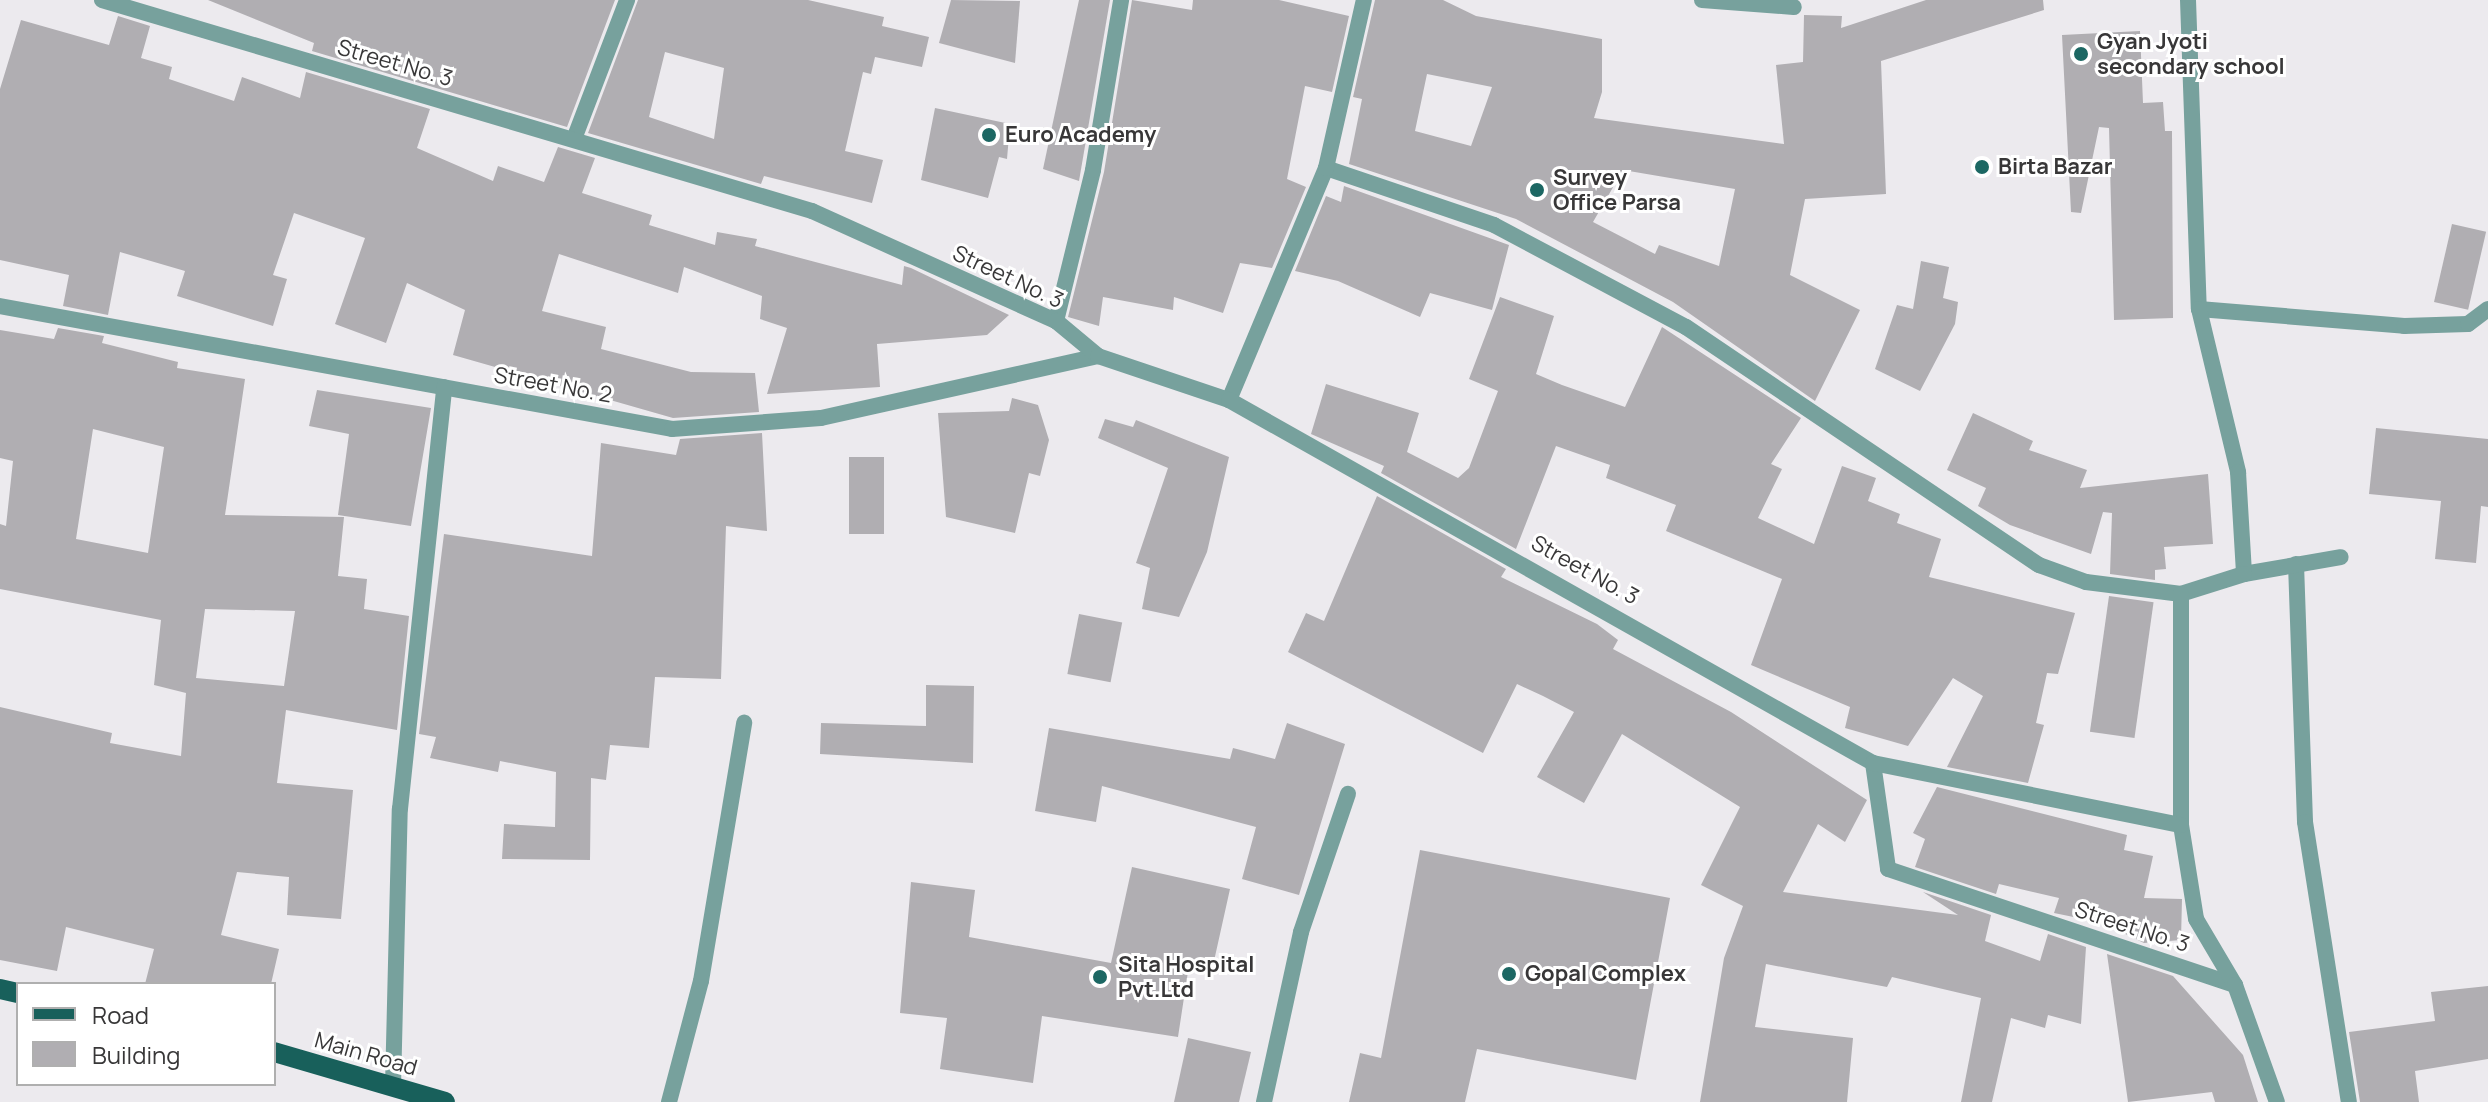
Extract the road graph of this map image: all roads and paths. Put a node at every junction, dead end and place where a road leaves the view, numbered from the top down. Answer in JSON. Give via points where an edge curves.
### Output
{"nodes":[{"id":1,"x":102,"y":0,"type":"edge"},
{"id":2,"x":627,"y":0,"type":"edge"},
{"id":3,"x":1121,"y":0,"type":"edge"},
{"id":4,"x":1364,"y":0,"type":"edge"},
{"id":5,"x":1702,"y":0,"type":"edge"},
{"id":6,"x":2188,"y":0,"type":"edge"},
{"id":7,"x":1794,"y":7,"type":"dead end"},
{"id":8,"x":574,"y":139,"type":"junction"},
{"id":9,"x":1326,"y":168,"type":"junction"},
{"id":10,"x":0,"y":306,"type":"edge"},
{"id":11,"x":2199,"y":309,"type":"junction"},
{"id":12,"x":2488,"y":309,"type":"edge"},
{"id":13,"x":1056,"y":321,"type":"junction"},
{"id":14,"x":1098,"y":356,"type":"junction"},
{"id":15,"x":444,"y":387,"type":"junction"},
{"id":16,"x":1229,"y":400,"type":"junction"},
{"id":17,"x":2341,"y":557,"type":"dead end"},
{"id":18,"x":2296,"y":564,"type":"junction"},
{"id":19,"x":2244,"y":574,"type":"junction"},
{"id":20,"x":2181,"y":594,"type":"junction"},
{"id":21,"x":744,"y":723,"type":"dead end"},
{"id":22,"x":1873,"y":763,"type":"junction"},
{"id":23,"x":1348,"y":794,"type":"dead end"},
{"id":24,"x":2181,"y":825,"type":"junction"},
{"id":25,"x":2235,"y":985,"type":"junction"},
{"id":26,"x":276,"y":1053,"type":"edge"},
{"id":27,"x":393,"y":1086,"type":"junction"},
{"id":28,"x":445,"y":1102,"type":"edge"},
{"id":29,"x":669,"y":1102,"type":"edge"},
{"id":30,"x":1264,"y":1102,"type":"edge"},
{"id":31,"x":2277,"y":1102,"type":"edge"},
{"id":32,"x":2349,"y":1102,"type":"edge"}],
"edges":[{"from":1,"to":8,"type":"street","name":"Street No. 3"},
{"from":2,"to":8,"type":"street"},
{"from":3,"to":13,"type":"street","via":[[1093,170]]},
{"from":4,"to":9,"type":"street"},
{"from":5,"to":7,"type":"street"},
{"from":6,"to":11,"type":"street"},
{"from":8,"to":13,"type":"street","name":"Street No. 3","via":[[812,211]]},
{"from":9,"to":16,"type":"street"},
{"from":9,"to":20,"type":"street","via":[[1494,225],[1686,327],[2039,565],[2086,582]]},
{"from":10,"to":15,"type":"street","name":"Street No. 2"},
{"from":11,"to":12,"type":"street","via":[[2404,326],[2468,324]]},
{"from":11,"to":19,"type":"street","via":[[2238,472]]},
{"from":13,"to":14,"type":"street","name":"Street No. 3"},
{"from":14,"to":15,"type":"street","name":"Street No. 2","via":[[751,428],[672,429]]},
{"from":14,"to":16,"type":"street","name":"Street No. 3"},
{"from":15,"to":27,"type":"street","via":[[400,809]]},
{"from":16,"to":22,"type":"street","name":"Street No. 3"},
{"from":17,"to":18,"type":"street"},
{"from":18,"to":19,"type":"street"},
{"from":18,"to":32,"type":"street","via":[[2305,822]]},
{"from":19,"to":20,"type":"street"},
{"from":20,"to":24,"type":"street"},
{"from":21,"to":29,"type":"street","via":[[701,981]]},
{"from":22,"to":24,"type":"street","name":"Street No. 3"},
{"from":22,"to":25,"type":"street","name":"Street No. 3","via":[[1888,869]]},
{"from":23,"to":30,"type":"street","via":[[1301,932]]},
{"from":24,"to":25,"type":"street","via":[[2196,919]]},
{"from":25,"to":31,"type":"street"},
{"from":26,"to":27,"type":"main road","name":"Main Road"},
{"from":27,"to":28,"type":"main road","name":"Main Road"}]}
